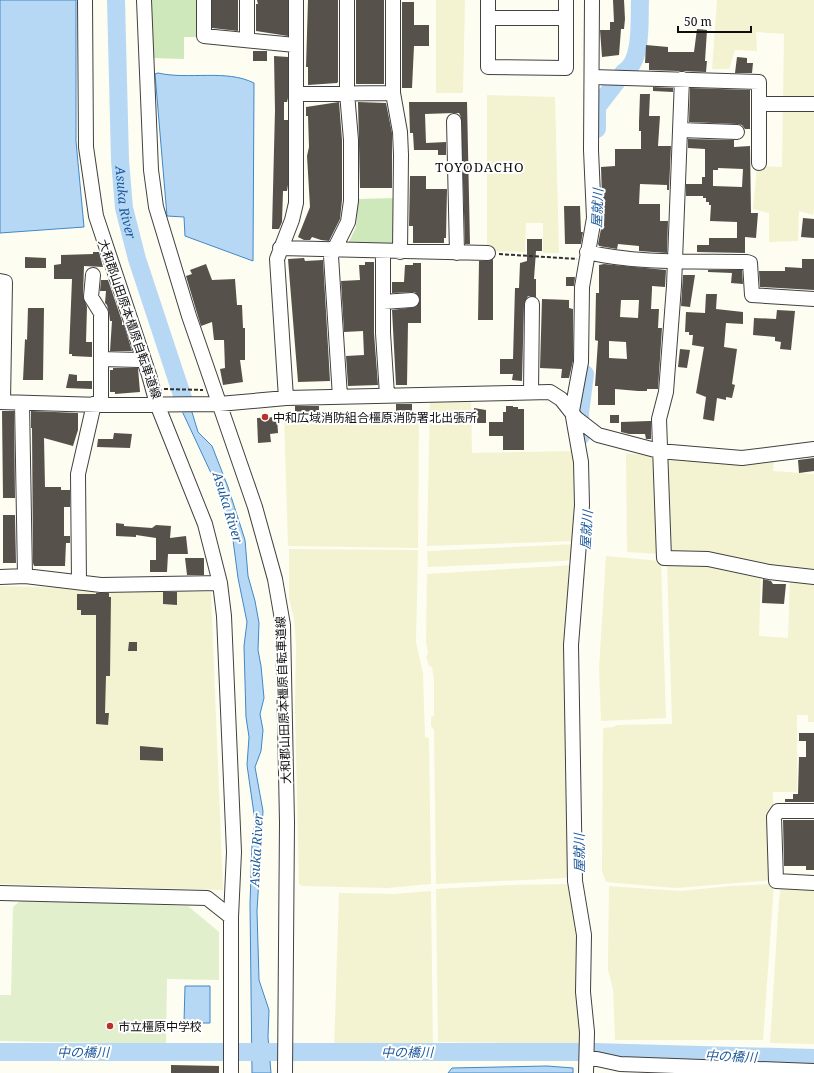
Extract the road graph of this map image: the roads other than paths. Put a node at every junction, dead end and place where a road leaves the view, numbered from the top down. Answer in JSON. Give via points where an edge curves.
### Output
{"nodes":[{"id":1,"x":85,"y":0,"type":"edge"},
{"id":2,"x":144,"y":0,"type":"edge"},
{"id":3,"x":204,"y":0,"type":"edge"},
{"id":4,"x":247,"y":0,"type":"edge"},
{"id":5,"x":296,"y":0,"type":"edge"},
{"id":6,"x":347,"y":0,"type":"edge"},
{"id":7,"x":393,"y":0,"type":"edge"},
{"id":8,"x":488,"y":0,"type":"edge"},
{"id":9,"x":566,"y":0,"type":"edge"},
{"id":10,"x":592,"y":0,"type":"edge"},
{"id":11,"x":488,"y":18,"type":"junction"},
{"id":12,"x":566,"y":18,"type":"junction"},
{"id":13,"x":247,"y":40,"type":"junction"},
{"id":14,"x":295,"y":44,"type":"junction"},
{"id":15,"x":592,"y":77,"type":"junction"},
{"id":16,"x":682,"y":79,"type":"junction"},
{"id":17,"x":347,"y":93,"type":"junction"},
{"id":18,"x":393,"y":93,"type":"junction"},
{"id":19,"x":296,"y":94,"type":"junction"},
{"id":20,"x":760,"y":104,"type":"junction"},
{"id":21,"x":814,"y":104,"type":"edge"},
{"id":22,"x":454,"y":122,"type":"dead end"},
{"id":23,"x":680,"y":130,"type":"junction"},
{"id":24,"x":737,"y":132,"type":"dead end"},
{"id":25,"x":760,"y":163,"type":"dead end"},
{"id":26,"x":280,"y":248,"type":"junction"},
{"id":27,"x":335,"y":250,"type":"junction"},
{"id":28,"x":383,"y":252,"type":"junction"},
{"id":29,"x":400,"y":252,"type":"junction"},
{"id":30,"x":488,"y":253,"type":"road end"},
{"id":31,"x":457,"y":254,"type":"junction"},
{"id":32,"x":590,"y":255,"type":"junction"},
{"id":33,"x":675,"y":261,"type":"junction"},
{"id":34,"x":93,"y":275,"type":"dead end"},
{"id":35,"x":0,"y":282,"type":"edge"},
{"id":36,"x":814,"y":299,"type":"edge"},
{"id":37,"x":412,"y":300,"type":"dead end"},
{"id":38,"x":383,"y":302,"type":"junction"},
{"id":39,"x":532,"y":304,"type":"dead end"},
{"id":40,"x":2,"y":334,"type":"edge"},
{"id":41,"x":101,"y":359,"type":"junction"},
{"id":42,"x":139,"y":360,"type":"dead end"},
{"id":43,"x":531,"y":392,"type":"junction"},
{"id":44,"x":387,"y":395,"type":"junction"},
{"id":45,"x":340,"y":397,"type":"junction"},
{"id":46,"x":286,"y":398,"type":"junction"},
{"id":47,"x":2,"y":402,"type":"edge"},
{"id":48,"x":22,"y":403,"type":"junction"},
{"id":49,"x":98,"y":404,"type":"junction"},
{"id":50,"x":161,"y":404,"type":"junction"},
{"id":51,"x":216,"y":404,"type":"junction"},
{"id":52,"x":577,"y":417,"type":"junction"},
{"id":53,"x":814,"y":449,"type":"edge"},
{"id":54,"x":659,"y":451,"type":"junction"},
{"id":55,"x":25,"y":576,"type":"junction"},
{"id":56,"x":0,"y":577,"type":"edge"},
{"id":57,"x":814,"y":577,"type":"edge"},
{"id":58,"x":79,"y":582,"type":"junction"},
{"id":59,"x":220,"y":583,"type":"junction"},
{"id":60,"x":814,"y":811,"type":"edge"},
{"id":61,"x":814,"y":883,"type":"edge"},
{"id":62,"x":0,"y":893,"type":"edge"},
{"id":63,"x":231,"y":916,"type":"junction"},
{"id":64,"x":590,"y":1062,"type":"edge"},
{"id":65,"x":814,"y":1071,"type":"edge"},
{"id":66,"x":231,"y":1073,"type":"edge"},
{"id":67,"x":285,"y":1073,"type":"edge"}],
"edges":[{"from":1,"to":50,"type":"street","name":"大和郡山田原本橿原自転車道線","via":[[86,147],[96,216]]},
{"from":2,"to":51,"type":"street","via":[[151,170],[156,207]]},
{"from":3,"to":13,"type":"street","via":[[204,36]]},
{"from":4,"to":13,"type":"street"},
{"from":5,"to":14,"type":"street"},
{"from":6,"to":17,"type":"street"},
{"from":7,"to":18,"type":"street"},
{"from":8,"to":11,"type":"street"},
{"from":9,"to":12,"type":"street"},
{"from":10,"to":15,"type":"street"},
{"from":11,"to":12,"type":"street"},
{"from":11,"to":12,"type":"street","via":[[488,67],[566,68]]},
{"from":13,"to":14,"type":"street"},
{"from":14,"to":19,"type":"street"},
{"from":15,"to":16,"type":"street"},
{"from":15,"to":32,"type":"street","via":[[591,150],[594,218]]},
{"from":16,"to":20,"type":"street","via":[[759,82]]},
{"from":16,"to":23,"type":"street"},
{"from":17,"to":18,"type":"street"},
{"from":17,"to":19,"type":"street"},
{"from":17,"to":27,"type":"street","via":[[351,140],[350,212]]},
{"from":18,"to":29,"type":"street","via":[[400,132]]},
{"from":19,"to":26,"type":"street","via":[[296,203],[289,229]]},
{"from":20,"to":21,"type":"street"},
{"from":20,"to":25,"type":"street"},
{"from":22,"to":31,"type":"street"},
{"from":23,"to":24,"type":"street"},
{"from":23,"to":33,"type":"street"},
{"from":26,"to":27,"type":"street"},
{"from":26,"to":46,"type":"street","via":[[277,259]]},
{"from":27,"to":28,"type":"street"},
{"from":27,"to":45,"type":"street","via":[[331,256]]},
{"from":28,"to":29,"type":"street"},
{"from":28,"to":38,"type":"street"},
{"from":29,"to":31,"type":"street"},
{"from":30,"to":31,"type":"street"},
{"from":32,"to":33,"type":"street"},
{"from":32,"to":52,"type":"street","via":[[582,287]]},
{"from":33,"to":36,"type":"street","via":[[747,262],[750,264],[752,295]]},
{"from":33,"to":54,"type":"street","via":[[666,392],[659,419]]},
{"from":34,"to":41,"type":"street","via":[[91,297],[101,313]]},
{"from":35,"to":40,"type":"street","via":[[5,282]]},
{"from":37,"to":38,"type":"street"},
{"from":38,"to":44,"type":"street"},
{"from":39,"to":43,"type":"street"},
{"from":40,"to":47,"type":"street"},
{"from":41,"to":42,"type":"street"},
{"from":41,"to":49,"type":"street"},
{"from":43,"to":44,"type":"street"},
{"from":43,"to":52,"type":"street","via":[[550,392],[561,399]]},
{"from":44,"to":45,"type":"street"},
{"from":45,"to":46,"type":"street"},
{"from":46,"to":51,"type":"street"},
{"from":47,"to":48,"type":"street"},
{"from":48,"to":49,"type":"street"},
{"from":48,"to":55,"type":"street"},
{"from":49,"to":50,"type":"street"},
{"from":49,"to":58,"type":"street","via":[[78,474]]},
{"from":50,"to":51,"type":"street","name":"大和郡山田原本橿原自転車道線"},
{"from":50,"to":59,"type":"street","via":[[205,524]]},
{"from":51,"to":67,"type":"street","name":"大和郡山田原本橿原自転車道線","via":[[254,507],[275,579],[283,625],[287,822]]},
{"from":52,"to":54,"type":"street","via":[[603,437]]},
{"from":52,"to":64,"type":"street","via":[[582,469],[582,505],[571,645],[575,881],[584,935],[583,992]]},
{"from":53,"to":54,"type":"street","via":[[742,458]]},
{"from":54,"to":57,"type":"street","via":[[664,558],[708,559],[768,572]]},
{"from":55,"to":56,"type":"street"},
{"from":55,"to":58,"type":"street"},
{"from":58,"to":59,"type":"street","via":[[101,585]]},
{"from":59,"to":63,"type":"street","via":[[224,616],[234,852]]},
{"from":60,"to":61,"type":"street","via":[[778,811],[774,816],[776,881]]},
{"from":62,"to":63,"type":"street","via":[[207,898]]},
{"from":63,"to":66,"type":"street"},
{"from":64,"to":65,"type":"street"}]}
